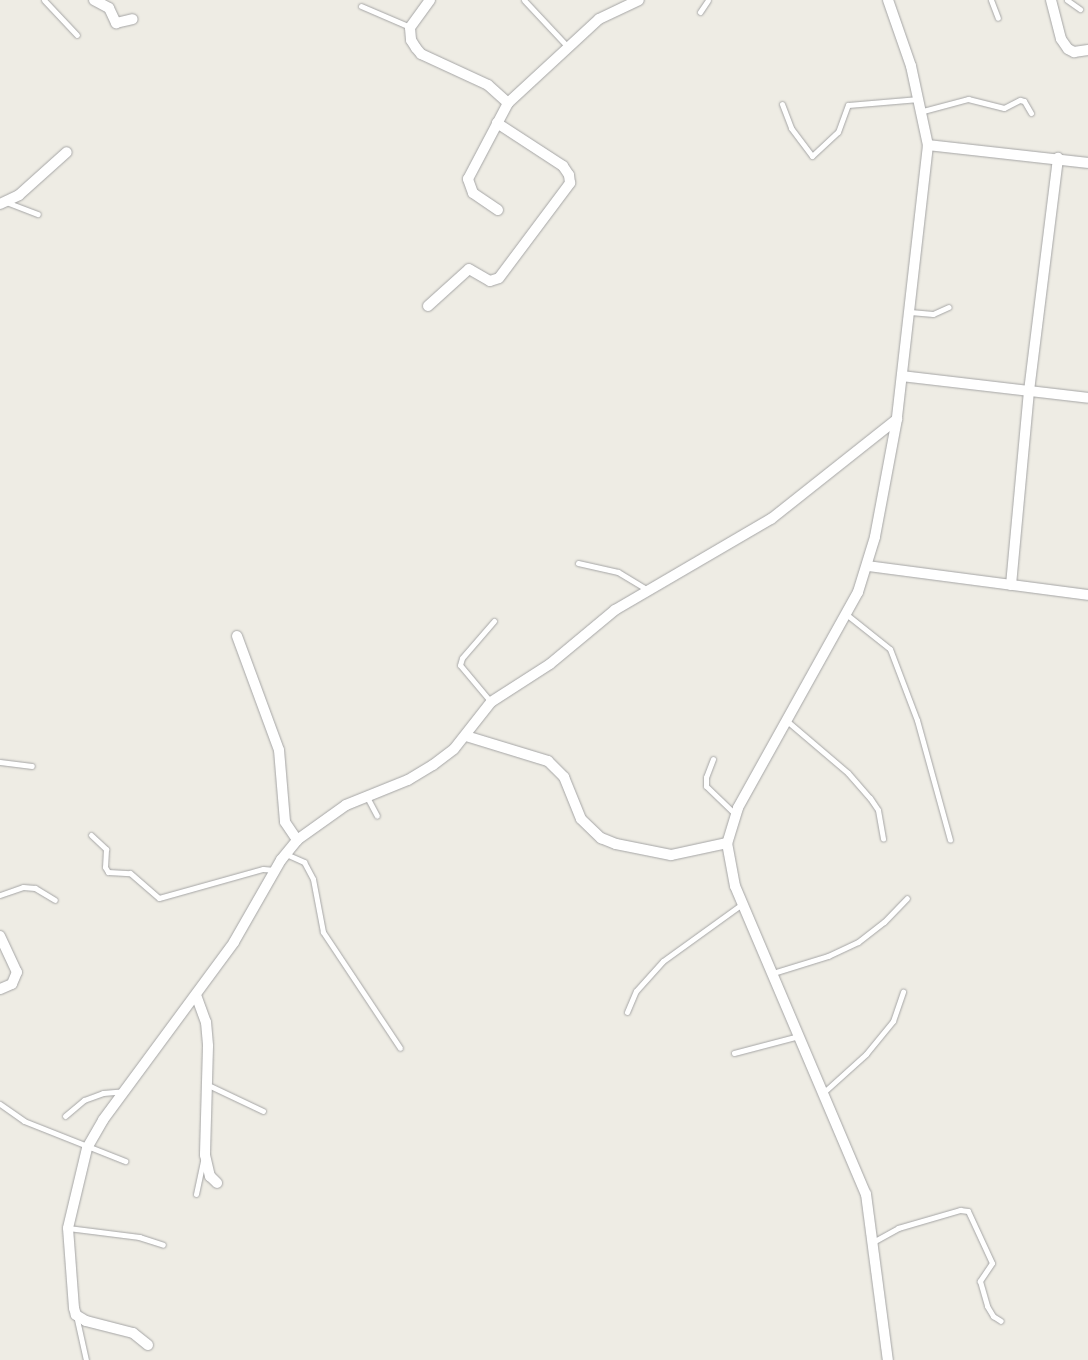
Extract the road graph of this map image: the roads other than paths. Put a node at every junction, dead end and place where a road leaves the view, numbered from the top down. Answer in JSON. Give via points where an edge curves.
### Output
{"nodes":[{"id":1,"x":44,"y":0,"type":"edge"},
{"id":2,"x":94,"y":0,"type":"edge"},
{"id":3,"x":430,"y":0,"type":"edge"},
{"id":4,"x":524,"y":0,"type":"edge"},
{"id":5,"x":639,"y":0,"type":"edge"},
{"id":6,"x":708,"y":0,"type":"edge"},
{"id":7,"x":888,"y":0,"type":"edge"},
{"id":8,"x":991,"y":0,"type":"edge"},
{"id":9,"x":1051,"y":0,"type":"edge"},
{"id":10,"x":1067,"y":0,"type":"edge"},
{"id":11,"x":361,"y":6,"type":"dead end"},
{"id":12,"x":1080,"y":9,"type":"dead end"},
{"id":13,"x":700,"y":12,"type":"dead end"},
{"id":14,"x":998,"y":18,"type":"dead end"},
{"id":15,"x":133,"y":19,"type":"dead end"},
{"id":16,"x":410,"y":28,"type":"junction"},
{"id":17,"x":77,"y":35,"type":"dead end"},
{"id":18,"x":568,"y":47,"type":"junction"},
{"id":19,"x":1088,"y":50,"type":"edge"},
{"id":20,"x":920,"y":99,"type":"junction"},
{"id":21,"x":508,"y":103,"type":"junction"},
{"id":22,"x":782,"y":104,"type":"dead end"},
{"id":23,"x":923,"y":111,"type":"junction"},
{"id":24,"x":1031,"y":113,"type":"dead end"},
{"id":25,"x":497,"y":123,"type":"junction"},
{"id":26,"x":928,"y":145,"type":"junction"},
{"id":27,"x":67,"y":152,"type":"dead end"},
{"id":28,"x":1058,"y":158,"type":"junction"},
{"id":29,"x":1088,"y":163,"type":"edge"},
{"id":30,"x":3,"y":203,"type":"edge"},
{"id":31,"x":498,"y":210,"type":"dead end"},
{"id":32,"x":38,"y":214,"type":"dead end"},
{"id":33,"x":428,"y":306,"type":"dead end"},
{"id":34,"x":949,"y":307,"type":"dead end"},
{"id":35,"x":910,"y":312,"type":"junction"},
{"id":36,"x":902,"y":376,"type":"junction"},
{"id":37,"x":1029,"y":391,"type":"junction"},
{"id":38,"x":1088,"y":398,"type":"edge"},
{"id":39,"x":897,"y":420,"type":"junction"},
{"id":40,"x":578,"y":563,"type":"dead end"},
{"id":41,"x":868,"y":566,"type":"junction"},
{"id":42,"x":1011,"y":585,"type":"junction"},
{"id":43,"x":648,"y":590,"type":"junction"},
{"id":44,"x":1088,"y":595,"type":"edge"},
{"id":45,"x":846,"y":614,"type":"junction"},
{"id":46,"x":494,"y":621,"type":"dead end"},
{"id":47,"x":237,"y":636,"type":"dead end"},
{"id":48,"x":491,"y":702,"type":"junction"},
{"id":49,"x":787,"y":721,"type":"junction"},
{"id":50,"x":466,"y":736,"type":"junction"},
{"id":51,"x":713,"y":759,"type":"dead end"},
{"id":52,"x":0,"y":762,"type":"edge"},
{"id":53,"x":32,"y":766,"type":"dead end"},
{"id":54,"x":367,"y":797,"type":"junction"},
{"id":55,"x":736,"y":814,"type":"junction"},
{"id":56,"x":378,"y":816,"type":"dead end"},
{"id":57,"x":91,"y":834,"type":"dead end"},
{"id":58,"x":883,"y":839,"type":"dead end"},
{"id":59,"x":297,"y":840,"type":"junction"},
{"id":60,"x":950,"y":840,"type":"dead end"},
{"id":61,"x":728,"y":843,"type":"junction"},
{"id":62,"x":285,"y":854,"type":"junction"},
{"id":63,"x":275,"y":870,"type":"junction"},
{"id":64,"x":0,"y":895,"type":"edge"},
{"id":65,"x":907,"y":898,"type":"dead end"},
{"id":66,"x":55,"y":900,"type":"dead end"},
{"id":67,"x":743,"y":903,"type":"junction"},
{"id":68,"x":0,"y":936,"type":"edge"},
{"id":69,"x":773,"y":973,"type":"junction"},
{"id":70,"x":0,"y":989,"type":"edge"},
{"id":71,"x":903,"y":992,"type":"dead end"},
{"id":72,"x":196,"y":995,"type":"junction"},
{"id":73,"x":627,"y":1012,"type":"dead end"},
{"id":74,"x":800,"y":1036,"type":"junction"},
{"id":75,"x":400,"y":1048,"type":"dead end"},
{"id":76,"x":734,"y":1053,"type":"dead end"},
{"id":77,"x":206,"y":1083,"type":"junction"},
{"id":78,"x":124,"y":1090,"type":"junction"},
{"id":79,"x":824,"y":1092,"type":"junction"},
{"id":80,"x":0,"y":1104,"type":"edge"},
{"id":81,"x":263,"y":1111,"type":"dead end"},
{"id":82,"x":65,"y":1116,"type":"dead end"},
{"id":83,"x":87,"y":1148,"type":"junction"},
{"id":84,"x":204,"y":1155,"type":"junction"},
{"id":85,"x":125,"y":1161,"type":"dead end"},
{"id":86,"x":217,"y":1184,"type":"dead end"},
{"id":87,"x":196,"y":1194,"type":"dead end"},
{"id":88,"x":68,"y":1228,"type":"junction"},
{"id":89,"x":874,"y":1242,"type":"junction"},
{"id":90,"x":163,"y":1245,"type":"dead end"},
{"id":91,"x":76,"y":1315,"type":"junction"},
{"id":92,"x":1001,"y":1321,"type":"dead end"},
{"id":93,"x":148,"y":1345,"type":"dead end"},
{"id":94,"x":86,"y":1360,"type":"edge"},
{"id":95,"x":888,"y":1360,"type":"edge"}],
"edges":[{"from":1,"to":17,"type":"lane"},
{"from":2,"to":15,"type":"street","via":[[108,8],[116,23]]},
{"from":3,"to":16,"type":"street"},
{"from":4,"to":18,"type":"lane"},
{"from":5,"to":18,"type":"street","via":[[606,14]]},
{"from":6,"to":13,"type":"lane"},
{"from":7,"to":20,"type":"street"},
{"from":8,"to":14,"type":"lane"},
{"from":9,"to":19,"type":"street","via":[[1061,38],[1068,49],[1074,52]]},
{"from":10,"to":12,"type":"lane"},
{"from":11,"to":16,"type":"lane"},
{"from":16,"to":21,"type":"street","via":[[411,40],[421,54],[488,85]]},
{"from":18,"to":21,"type":"street"},
{"from":20,"to":22,"type":"lane","via":[[848,105],[838,132],[812,156],[790,128]]},
{"from":20,"to":23,"type":"street"},
{"from":21,"to":25,"type":"street"},
{"from":23,"to":24,"type":"lane","via":[[968,99],[1004,108],[1020,100]]},
{"from":23,"to":26,"type":"street"},
{"from":25,"to":31,"type":"street","via":[[468,179],[474,193]]},
{"from":25,"to":33,"type":"street","via":[[554,159],[569,174],[570,183],[499,278],[490,281],[469,269]]},
{"from":26,"to":28,"type":"street"},
{"from":26,"to":35,"type":"street"},
{"from":27,"to":30,"type":"street","via":[[29,188]]},
{"from":28,"to":29,"type":"street"},
{"from":28,"to":37,"type":"street"},
{"from":30,"to":32,"type":"lane"},
{"from":34,"to":35,"type":"lane","via":[[933,314]]},
{"from":35,"to":36,"type":"street"},
{"from":36,"to":37,"type":"street"},
{"from":36,"to":39,"type":"street"},
{"from":37,"to":38,"type":"street"},
{"from":37,"to":42,"type":"street"},
{"from":39,"to":41,"type":"street"},
{"from":39,"to":43,"type":"street","via":[[771,519],[732,545],[708,554]]},
{"from":40,"to":43,"type":"lane","via":[[618,572]]},
{"from":41,"to":42,"type":"street"},
{"from":41,"to":45,"type":"street"},
{"from":42,"to":44,"type":"street"},
{"from":43,"to":48,"type":"street","via":[[615,610],[550,664]]},
{"from":45,"to":49,"type":"street"},
{"from":45,"to":60,"type":"lane","via":[[890,649],[917,720]]},
{"from":46,"to":48,"type":"lane","via":[[462,658],[460,665]]},
{"from":47,"to":59,"type":"street","via":[[279,750],[285,822]]},
{"from":48,"to":50,"type":"street"},
{"from":49,"to":55,"type":"street"},
{"from":49,"to":58,"type":"lane","via":[[848,773],[870,798],[878,810]]},
{"from":50,"to":54,"type":"street","via":[[421,773]]},
{"from":50,"to":61,"type":"street","via":[[548,761],[564,777],[581,819],[601,838],[671,856]]},
{"from":51,"to":55,"type":"lane","via":[[706,786]]},
{"from":52,"to":53,"type":"lane"},
{"from":54,"to":56,"type":"lane"},
{"from":54,"to":59,"type":"street","via":[[336,810]]},
{"from":55,"to":61,"type":"street"},
{"from":57,"to":63,"type":"lane","via":[[106,849],[105,867],[108,872],[130,873],[159,898],[263,868]]},
{"from":59,"to":62,"type":"street"},
{"from":61,"to":67,"type":"street","via":[[729,863]]},
{"from":62,"to":63,"type":"street"},
{"from":62,"to":75,"type":"lane","via":[[304,862],[314,879],[323,932]]},
{"from":63,"to":72,"type":"street","via":[[234,942]]},
{"from":64,"to":66,"type":"lane","via":[[23,887],[35,888]]},
{"from":65,"to":69,"type":"lane","via":[[858,942],[828,956]]},
{"from":67,"to":69,"type":"street"},
{"from":67,"to":73,"type":"lane","via":[[663,961],[636,991]]},
{"from":68,"to":70,"type":"street","via":[[17,972],[12,984]]},
{"from":69,"to":74,"type":"street"},
{"from":71,"to":79,"type":"lane","via":[[893,1021],[866,1054]]},
{"from":72,"to":77,"type":"street","via":[[206,1022]]},
{"from":72,"to":78,"type":"street"},
{"from":74,"to":76,"type":"lane"},
{"from":74,"to":79,"type":"street"},
{"from":77,"to":81,"type":"lane"},
{"from":77,"to":84,"type":"street"},
{"from":78,"to":82,"type":"lane","via":[[84,1100]]},
{"from":78,"to":83,"type":"street"},
{"from":79,"to":89,"type":"street","via":[[860,1174]]},
{"from":80,"to":83,"type":"lane","via":[[24,1121]]},
{"from":83,"to":85,"type":"lane"},
{"from":83,"to":88,"type":"street"},
{"from":84,"to":86,"type":"street","via":[[210,1176]]},
{"from":84,"to":87,"type":"lane"},
{"from":88,"to":90,"type":"lane"},
{"from":88,"to":91,"type":"street","via":[[70,1285]]},
{"from":89,"to":92,"type":"lane","via":[[898,1228],[960,1210],[968,1211],[992,1263],[980,1281],[987,1306]]},
{"from":89,"to":95,"type":"street"},
{"from":91,"to":93,"type":"street","via":[[86,1321],[132,1333]]},
{"from":91,"to":94,"type":"lane"}]}
